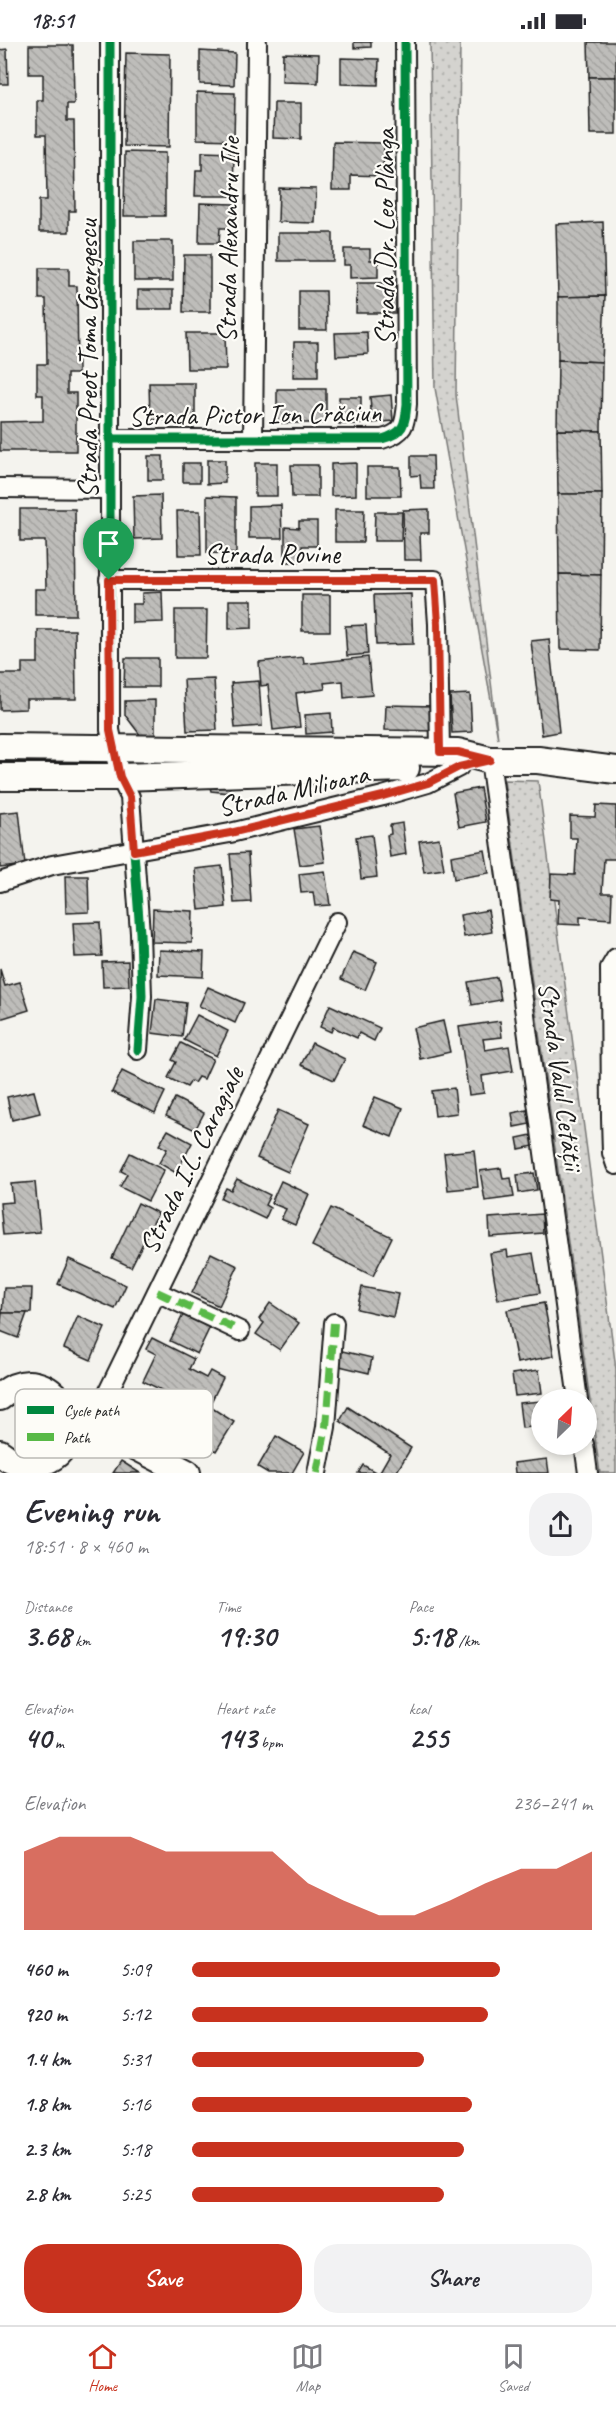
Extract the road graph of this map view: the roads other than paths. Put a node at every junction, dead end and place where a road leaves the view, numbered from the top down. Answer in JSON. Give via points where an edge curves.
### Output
{"nodes":[{"id":1,"x":110,"y":42,"type":"edge"},
{"id":2,"x":257,"y":42,"type":"edge"},
{"id":3,"x":405,"y":42,"type":"edge"},
{"id":4,"x":401,"y":430,"type":"joint"},
{"id":5,"x":109,"y":439,"type":"junction"},
{"id":6,"x":253,"y":440,"type":"junction"},
{"id":7,"x":0,"y":488,"type":"edge"},
{"id":8,"x":109,"y":489,"type":"junction"},
{"id":9,"x":109,"y":580,"type":"junction"},
{"id":10,"x":0,"y":747,"type":"edge"},
{"id":11,"x":114,"y":748,"type":"junction"},
{"id":12,"x":449,"y":760,"type":"junction"},
{"id":13,"x":490,"y":760,"type":"junction"},
{"id":14,"x":616,"y":770,"type":"edge"},
{"id":15,"x":0,"y":777,"type":"edge"},
{"id":16,"x":120,"y":777,"type":"junction"},
{"id":17,"x":134,"y":851,"type":"junction"},
{"id":18,"x":0,"y":882,"type":"edge"},
{"id":19,"x":337,"y":921,"type":"dead end"},
{"id":20,"x":616,"y":958,"type":"edge"},
{"id":21,"x":138,"y":1050,"type":"dead end"},
{"id":22,"x":616,"y":1165,"type":"edge"},
{"id":23,"x":157,"y":1292,"type":"junction"},
{"id":24,"x":334,"y":1323,"type":"dead end"},
{"id":25,"x":240,"y":1330,"type":"dead end"},
{"id":26,"x":0,"y":1371,"type":"edge"},
{"id":27,"x":32,"y":1385,"type":"junction"},
{"id":28,"x":45,"y":1389,"type":"edge"},
{"id":29,"x":108,"y":1389,"type":"edge"},
{"id":30,"x":576,"y":1389,"type":"edge"},
{"id":31,"x":0,"y":1397,"type":"edge"},
{"id":32,"x":586,"y":1455,"type":"edge"},
{"id":33,"x":50,"y":1458,"type":"edge"},
{"id":34,"x":70,"y":1458,"type":"edge"},
{"id":35,"x":145,"y":1458,"type":"edge"},
{"id":36,"x":8,"y":1461,"type":"edge"},
{"id":37,"x":60,"y":1473,"type":"edge"},
{"id":38,"x":187,"y":1473,"type":"edge"},
{"id":39,"x":317,"y":1473,"type":"edge"},
{"id":40,"x":588,"y":1473,"type":"edge"}],
"edges":[{"from":1,"to":5,"type":"street","name":"Strada Preot Toma Georgescu"},
{"from":2,"to":6,"type":"street","name":"Strada Alexandru Ilie"},
{"from":3,"to":4,"type":"street","name":"Strada Dr. Leo Plànga","via":[[407,404]]},
{"from":4,"to":6,"type":"street","name":"Strada Pictor Ion Crăciun","via":[[382,439]]},
{"from":5,"to":6,"type":"street","name":"Strada Pictor Ion Crăciun"},
{"from":5,"to":8,"type":"street","name":"Strada Preot Toma Georgescu"},
{"from":7,"to":8,"type":"street"},
{"from":8,"to":9,"type":"street","name":"Strada Preot Toma Georgescu"},
{"from":9,"to":11,"type":"street","name":"Strada Preot Toma Georgescu","via":[[110,730]]},
{"from":9,"to":12,"type":"street","name":"Strada Rovine","via":[[435,580]]},
{"from":10,"to":11,"type":"main road"},
{"from":11,"to":12,"type":"main road"},
{"from":11,"to":16,"type":"street"},
{"from":12,"to":13,"type":"main road","via":[[458,752]]},
{"from":12,"to":16,"type":"main road"},
{"from":12,"to":17,"type":"street","name":"Strada Milioara","via":[[428,783],[383,796],[230,833]]},
{"from":13,"to":14,"type":"main road","via":[[538,760]]},
{"from":13,"to":30,"type":"street","name":"Strada Valul Cetății"},
{"from":15,"to":16,"type":"main road"},
{"from":16,"to":17,"type":"street","via":[[130,797]]},
{"from":17,"to":18,"type":"street","name":"Strada Milioara","via":[[52,865]]},
{"from":17,"to":21,"type":"street","via":[[141,933]]},
{"from":19,"to":23,"type":"street","name":"Strada I.L. Caragiale"},
{"from":20,"to":22,"type":"street","via":[[610,978],[612,1153]]},
{"from":23,"to":25,"type":"street"},
{"from":23,"to":29,"type":"street","name":"Strada I.L. Caragiale"},
{"from":24,"to":39,"type":"street","via":[[326,1427]]},
{"from":26,"to":27,"type":"main road"},
{"from":27,"to":28,"type":"main road"},
{"from":27,"to":31,"type":"main road","via":[[16,1387]]},
{"from":32,"to":40,"type":"street"},
{"from":33,"to":36,"type":"main road","via":[[36,1464]]},
{"from":34,"to":37,"type":"main road"},
{"from":35,"to":38,"type":"main road"}]}
